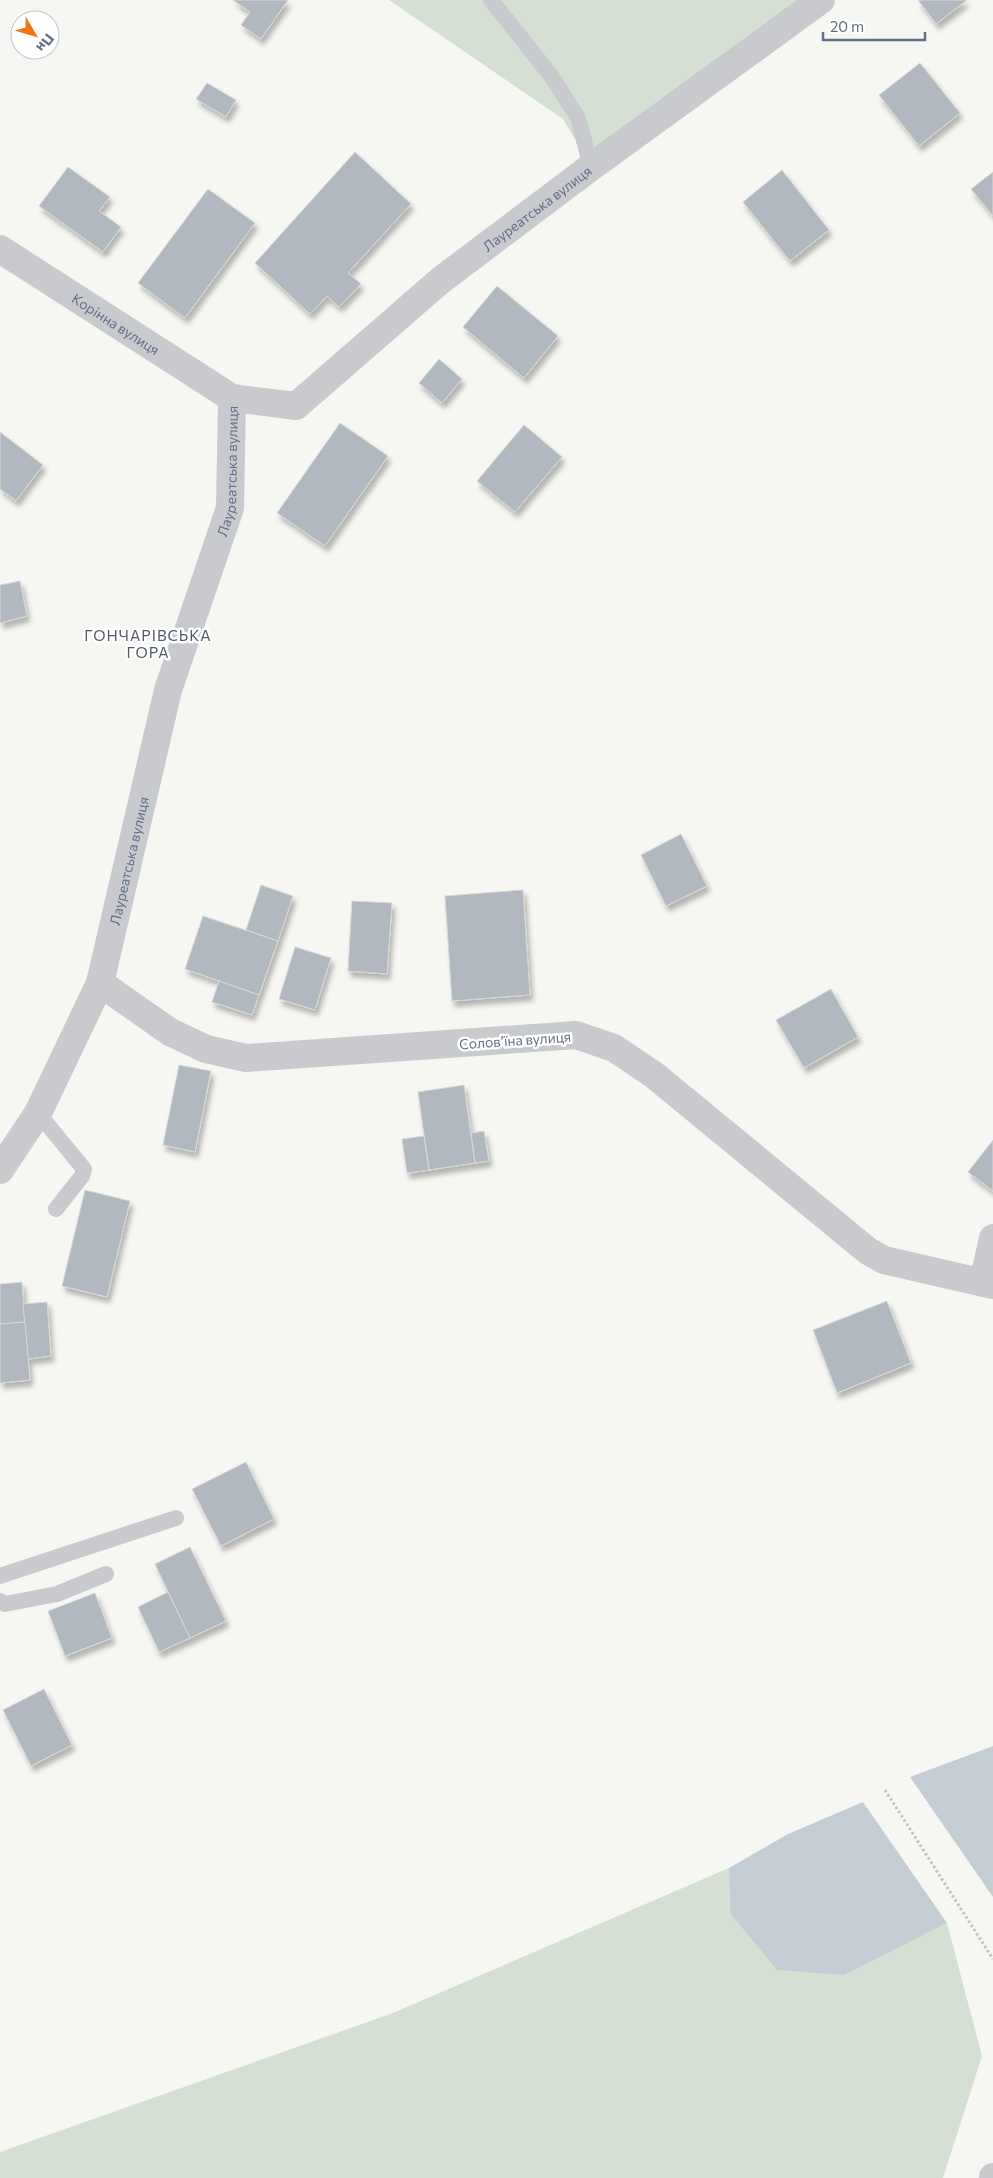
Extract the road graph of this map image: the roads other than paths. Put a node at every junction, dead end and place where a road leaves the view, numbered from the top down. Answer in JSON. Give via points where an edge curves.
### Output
{"nodes":[{"id":1,"x":491,"y":0,"type":"edge"},
{"id":2,"x":821,"y":0,"type":"edge"},
{"id":3,"x":590,"y":168,"type":"junction"},
{"id":4,"x":0,"y":249,"type":"edge"},
{"id":5,"x":232,"y":398,"type":"junction"},
{"id":6,"x":100,"y":983,"type":"junction"},
{"id":7,"x":38,"y":1113,"type":"junction"},
{"id":8,"x":0,"y":1170,"type":"edge"},
{"id":9,"x":56,"y":1209,"type":"dead end"},
{"id":10,"x":993,"y":1238,"type":"edge"},
{"id":11,"x":988,"y":1284,"type":"edge"},
{"id":12,"x":176,"y":1518,"type":"dead end"},
{"id":13,"x":106,"y":1574,"type":"dead end"},
{"id":14,"x":0,"y":1576,"type":"edge"},
{"id":15,"x":0,"y":1601,"type":"edge"}],
"edges":[{"from":1,"to":3,"type":"lane","via":[[552,77],[578,118]]},
{"from":2,"to":3,"type":"street","name":"Лауреатська вулиця"},
{"from":3,"to":5,"type":"street","name":"Лауреатська вулиця","via":[[441,280],[296,406]]},
{"from":4,"to":5,"type":"street","name":"Корінна вулиця"},
{"from":5,"to":6,"type":"street","name":"Лауреатська вулиця","via":[[230,508],[168,690]]},
{"from":6,"to":7,"type":"street","name":"Лауреатська вулиця"},
{"from":6,"to":11,"type":"street","name":"Соловʼїна вулиця","via":[[170,1032],[206,1049],[246,1058],[576,1035],[614,1048],[654,1075],[868,1251],[884,1260]]},
{"from":7,"to":8,"type":"street","name":"Лауреатська вулиця"},
{"from":7,"to":9,"type":"lane","via":[[84,1169]]},
{"from":10,"to":11,"type":"street"},
{"from":12,"to":14,"type":"lane"},
{"from":13,"to":15,"type":"lane","via":[[57,1594],[5,1604]]}]}
